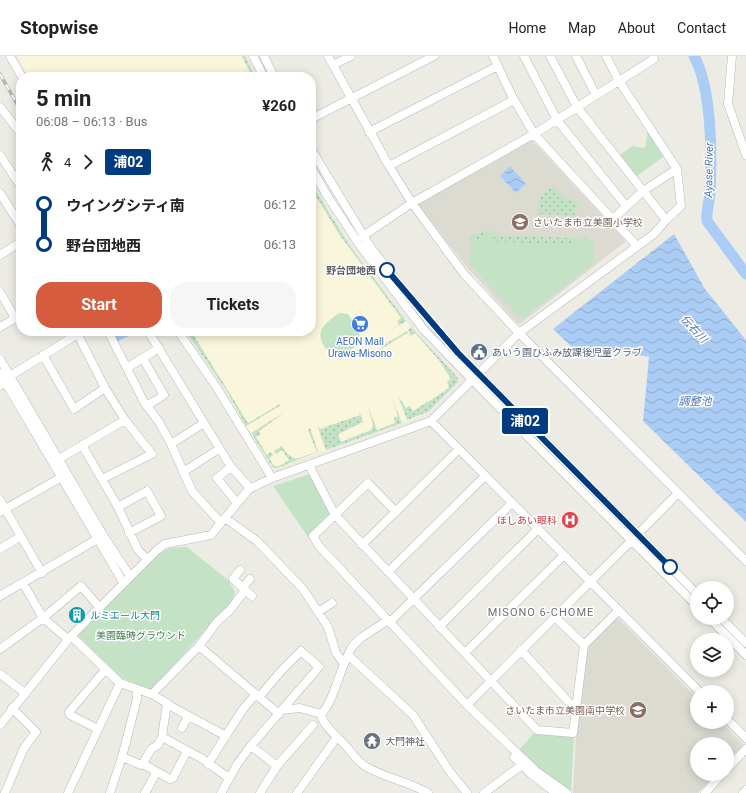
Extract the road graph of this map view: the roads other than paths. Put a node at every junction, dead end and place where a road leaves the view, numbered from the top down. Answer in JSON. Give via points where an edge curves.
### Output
{"nodes":[{"id":1,"x":10,"y":56,"type":"edge"},
{"id":2,"x":253,"y":56,"type":"edge"},
{"id":3,"x":328,"y":56,"type":"edge"},
{"id":4,"x":351,"y":56,"type":"edge"},
{"id":5,"x":434,"y":56,"type":"edge"},
{"id":6,"x":493,"y":56,"type":"edge"},
{"id":7,"x":524,"y":56,"type":"edge"},
{"id":8,"x":550,"y":56,"type":"edge"},
{"id":9,"x":576,"y":56,"type":"edge"},
{"id":10,"x":606,"y":56,"type":"edge"},
{"id":11,"x":653,"y":56,"type":"edge"},
{"id":12,"x":732,"y":56,"type":"edge"},
{"id":13,"x":266,"y":57,"type":"edge"},
{"id":14,"x":333,"y":65,"type":"junction"},
{"id":15,"x":498,"y":66,"type":"junction"},
{"id":16,"x":19,"y":72,"type":"edge"},
{"id":17,"x":261,"y":72,"type":"edge"},
{"id":18,"x":272,"y":72,"type":"edge"},
{"id":19,"x":619,"y":81,"type":"junction"},
{"id":20,"x":596,"y":95,"type":"junction"},
{"id":21,"x":350,"y":99,"type":"junction"},
{"id":22,"x":514,"y":100,"type":"junction"},
{"id":23,"x":0,"y":107,"type":"edge"},
{"id":24,"x":577,"y":107,"type":"junction"},
{"id":25,"x":316,"y":116,"type":"edge"},
{"id":26,"x":557,"y":120,"type":"junction"},
{"id":27,"x":16,"y":128,"type":"edge"},
{"id":28,"x":369,"y":132,"type":"junction"},
{"id":29,"x":534,"y":134,"type":"junction"},
{"id":30,"x":0,"y":155,"type":"edge"},
{"id":31,"x":746,"y":155,"type":"edge"},
{"id":32,"x":316,"y":157,"type":"edge"},
{"id":33,"x":389,"y":166,"type":"junction"},
{"id":34,"x":677,"y":169,"type":"junction"},
{"id":35,"x":316,"y":175,"type":"edge"},
{"id":36,"x":16,"y":179,"type":"edge"},
{"id":37,"x":643,"y":190,"type":"junction"},
{"id":38,"x":1,"y":196,"type":"edge"},
{"id":39,"x":412,"y":203,"type":"junction"},
{"id":40,"x":626,"y":206,"type":"junction"},
{"id":41,"x":16,"y":218,"type":"edge"},
{"id":42,"x":612,"y":220,"type":"junction"},
{"id":43,"x":666,"y":220,"type":"junction"},
{"id":44,"x":363,"y":236,"type":"junction"},
{"id":45,"x":16,"y":245,"type":"edge"},
{"id":46,"x":637,"y":246,"type":"junction"},
{"id":47,"x":0,"y":255,"type":"edge"},
{"id":48,"x":0,"y":292,"type":"edge"},
{"id":49,"x":16,"y":314,"type":"edge"},
{"id":50,"x":16,"y":318,"type":"edge"},
{"id":51,"x":0,"y":327,"type":"edge"},
{"id":52,"x":519,"y":333,"type":"junction"},
{"id":53,"x":72,"y":336,"type":"edge"},
{"id":54,"x":79,"y":336,"type":"edge"},
{"id":55,"x":111,"y":336,"type":"edge"},
{"id":56,"x":151,"y":336,"type":"edge"},
{"id":57,"x":181,"y":336,"type":"edge"},
{"id":58,"x":159,"y":348,"type":"junction"},
{"id":59,"x":43,"y":355,"type":"junction"},
{"id":60,"x":0,"y":359,"type":"edge"},
{"id":61,"x":143,"y":359,"type":"junction"},
{"id":62,"x":128,"y":368,"type":"junction"},
{"id":63,"x":479,"y":374,"type":"junction"},
{"id":64,"x":3,"y":379,"type":"edge"},
{"id":65,"x":472,"y":380,"type":"junction"},
{"id":66,"x":105,"y":388,"type":"junction"},
{"id":67,"x":147,"y":406,"type":"junction"},
{"id":68,"x":125,"y":420,"type":"junction"},
{"id":69,"x":431,"y":421,"type":"junction"},
{"id":70,"x":204,"y":423,"type":"junction"},
{"id":71,"x":171,"y":444,"type":"junction"},
{"id":72,"x":82,"y":445,"type":"junction"},
{"id":73,"x":219,"y":449,"type":"junction"},
{"id":74,"x":459,"y":449,"type":"junction"},
{"id":75,"x":59,"y":459,"type":"junction"},
{"id":76,"x":309,"y":465,"type":"junction"},
{"id":77,"x":231,"y":467,"type":"junction"},
{"id":78,"x":183,"y":472,"type":"junction"},
{"id":79,"x":485,"y":476,"type":"junction"},
{"id":80,"x":60,"y":478,"type":"junction"},
{"id":81,"x":272,"y":478,"type":"junction"},
{"id":82,"x":102,"y":479,"type":"junction"},
{"id":83,"x":250,"y":488,"type":"junction"},
{"id":84,"x":678,"y":493,"type":"junction"},
{"id":85,"x":0,"y":500,"type":"edge"},
{"id":86,"x":237,"y":503,"type":"junction"},
{"id":87,"x":512,"y":503,"type":"junction"},
{"id":88,"x":118,"y":507,"type":"junction"},
{"id":89,"x":3,"y":511,"type":"edge"},
{"id":90,"x":396,"y":512,"type":"junction"},
{"id":91,"x":335,"y":516,"type":"junction"},
{"id":92,"x":223,"y":520,"type":"junction"},
{"id":93,"x":538,"y":529,"type":"junction"},
{"id":94,"x":129,"y":533,"type":"junction"},
{"id":95,"x":21,"y":536,"type":"junction"},
{"id":96,"x":101,"y":537,"type":"junction"},
{"id":97,"x":635,"y":537,"type":"junction"},
{"id":98,"x":362,"y":545,"type":"junction"},
{"id":99,"x":0,"y":549,"type":"edge"},
{"id":100,"x":564,"y":555,"type":"junction"},
{"id":101,"x":147,"y":559,"type":"junction"},
{"id":102,"x":746,"y":561,"type":"edge"},
{"id":103,"x":240,"y":570,"type":"dead end"},
{"id":104,"x":42,"y":572,"type":"junction"},
{"id":105,"x":388,"y":572,"type":"junction"},
{"id":106,"x":130,"y":576,"type":"junction"},
{"id":107,"x":250,"y":579,"type":"dead end"},
{"id":108,"x":590,"y":581,"type":"junction"},
{"id":109,"x":123,"y":582,"type":"junction"},
{"id":110,"x":23,"y":583,"type":"junction"},
{"id":111,"x":690,"y":588,"type":"edge"},
{"id":112,"x":244,"y":589,"type":"junction"},
{"id":113,"x":0,"y":596,"type":"edge"},
{"id":114,"x":252,"y":596,"type":"dead end"},
{"id":115,"x":690,"y":598,"type":"edge"},
{"id":116,"x":414,"y":600,"type":"junction"},
{"id":117,"x":332,"y":603,"type":"dead end"},
{"id":118,"x":100,"y":607,"type":"junction"},
{"id":119,"x":619,"y":610,"type":"junction"},
{"id":120,"x":318,"y":612,"type":"junction"},
{"id":121,"x":555,"y":616,"type":"junction"},
{"id":122,"x":43,"y":618,"type":"junction"},
{"id":123,"x":388,"y":622,"type":"junction"},
{"id":124,"x":716,"y":625,"type":"edge"},
{"id":125,"x":728,"y":625,"type":"edge"},
{"id":126,"x":439,"y":626,"type":"junction"},
{"id":127,"x":69,"y":638,"type":"junction"},
{"id":128,"x":746,"y":643,"type":"edge"},
{"id":129,"x":199,"y":646,"type":"junction"},
{"id":130,"x":584,"y":646,"type":"junction"},
{"id":131,"x":0,"y":649,"type":"edge"},
{"id":132,"x":521,"y":650,"type":"junction"},
{"id":133,"x":465,"y":653,"type":"junction"},
{"id":134,"x":348,"y":655,"type":"junction"},
{"id":135,"x":746,"y":655,"type":"edge"},
{"id":136,"x":344,"y":664,"type":"junction"},
{"id":137,"x":106,"y":669,"type":"junction"},
{"id":138,"x":0,"y":674,"type":"edge"},
{"id":139,"x":491,"y":681,"type":"junction"},
{"id":140,"x":120,"y":683,"type":"junction"},
{"id":141,"x":693,"y":685,"type":"edge"},
{"id":142,"x":137,"y":689,"type":"junction"},
{"id":143,"x":25,"y":692,"type":"junction"},
{"id":144,"x":154,"y":695,"type":"junction"},
{"id":145,"x":257,"y":696,"type":"junction"},
{"id":146,"x":167,"y":703,"type":"junction"},
{"id":147,"x":467,"y":704,"type":"junction"},
{"id":148,"x":12,"y":708,"type":"junction"},
{"id":149,"x":576,"y":710,"type":"junction"},
{"id":150,"x":280,"y":712,"type":"junction"},
{"id":151,"x":321,"y":714,"type":"junction"},
{"id":152,"x":188,"y":716,"type":"junction"},
{"id":153,"x":0,"y":724,"type":"edge"},
{"id":154,"x":313,"y":725,"type":"dead end"},
{"id":155,"x":734,"y":726,"type":"edge"},
{"id":156,"x":182,"y":728,"type":"dead end"},
{"id":157,"x":98,"y":729,"type":"junction"},
{"id":158,"x":226,"y":736,"type":"junction"},
{"id":159,"x":162,"y":737,"type":"junction"},
{"id":160,"x":337,"y":737,"type":"junction"},
{"id":161,"x":746,"y":738,"type":"edge"},
{"id":162,"x":251,"y":746,"type":"junction"},
{"id":163,"x":746,"y":749,"type":"edge"},
{"id":164,"x":187,"y":751,"type":"junction"},
{"id":165,"x":122,"y":756,"type":"junction"},
{"id":166,"x":734,"y":762,"type":"edge"},
{"id":167,"x":143,"y":764,"type":"junction"},
{"id":168,"x":208,"y":764,"type":"junction"},
{"id":169,"x":522,"y":765,"type":"junction"},
{"id":170,"x":277,"y":766,"type":"junction"},
{"id":171,"x":156,"y":773,"type":"junction"},
{"id":172,"x":229,"y":778,"type":"junction"},
{"id":173,"x":716,"y":781,"type":"edge"},
{"id":174,"x":746,"y":790,"type":"edge"},
{"id":175,"x":5,"y":793,"type":"edge"},
{"id":176,"x":68,"y":793,"type":"edge"},
{"id":177,"x":110,"y":793,"type":"edge"},
{"id":178,"x":145,"y":793,"type":"edge"},
{"id":179,"x":221,"y":793,"type":"edge"},
{"id":180,"x":260,"y":793,"type":"edge"},
{"id":181,"x":297,"y":793,"type":"edge"},
{"id":182,"x":428,"y":793,"type":"edge"},
{"id":183,"x":467,"y":793,"type":"edge"},
{"id":184,"x":484,"y":793,"type":"edge"},
{"id":185,"x":556,"y":793,"type":"edge"},
{"id":186,"x":567,"y":793,"type":"edge"},
{"id":187,"x":705,"y":793,"type":"edge"},
{"id":188,"x":743,"y":793,"type":"edge"}],
"edges":[{"from":1,"to":16,"type":"street"},
{"from":2,"to":17,"type":"street"},
{"from":3,"to":14,"type":"street"},
{"from":4,"to":14,"type":"street"},
{"from":5,"to":21,"type":"street"},
{"from":6,"to":15,"type":"street"},
{"from":7,"to":26,"type":"street"},
{"from":8,"to":24,"type":"street"},
{"from":9,"to":20,"type":"street"},
{"from":10,"to":19,"type":"street"},
{"from":11,"to":19,"type":"street","via":[[654,59]]},
{"from":12,"to":31,"type":"street","via":[[728,104]]},
{"from":13,"to":18,"type":"street"},
{"from":14,"to":21,"type":"street"},
{"from":15,"to":22,"type":"street"},
{"from":15,"to":28,"type":"street"},
{"from":19,"to":20,"type":"street"},
{"from":19,"to":34,"type":"street"},
{"from":20,"to":24,"type":"street"},
{"from":21,"to":25,"type":"street"},
{"from":21,"to":28,"type":"street"},
{"from":22,"to":29,"type":"street"},
{"from":22,"to":33,"type":"street"},
{"from":23,"to":27,"type":"street"},
{"from":24,"to":26,"type":"street"},
{"from":24,"to":37,"type":"street"},
{"from":26,"to":29,"type":"street"},
{"from":26,"to":40,"type":"street"},
{"from":28,"to":33,"type":"street"},
{"from":29,"to":39,"type":"street"},
{"from":29,"to":42,"type":"street"},
{"from":30,"to":36,"type":"street"},
{"from":32,"to":44,"type":"street"},
{"from":33,"to":39,"type":"street"},
{"from":34,"to":37,"type":"street"},
{"from":34,"to":43,"type":"street","via":[[681,206]]},
{"from":35,"to":65,"type":"street","via":[[382,277],[424,330]]},
{"from":37,"to":40,"type":"street"},
{"from":37,"to":43,"type":"street"},
{"from":38,"to":41,"type":"street"},
{"from":39,"to":44,"type":"street"},
{"from":39,"to":52,"type":"street","via":[[464,274]]},
{"from":40,"to":42,"type":"street"},
{"from":42,"to":46,"type":"street"},
{"from":43,"to":46,"type":"street","via":[[654,234]]},
{"from":44,"to":63,"type":"street","via":[[404,291]]},
{"from":45,"to":47,"type":"street"},
{"from":46,"to":52,"type":"street"},
{"from":48,"to":49,"type":"street"},
{"from":50,"to":51,"type":"street"},
{"from":52,"to":63,"type":"street"},
{"from":52,"to":84,"type":"street"},
{"from":53,"to":59,"type":"street"},
{"from":54,"to":66,"type":"street"},
{"from":55,"to":62,"type":"street"},
{"from":56,"to":58,"type":"street"},
{"from":57,"to":81,"type":"street"},
{"from":58,"to":61,"type":"street"},
{"from":58,"to":70,"type":"street"},
{"from":59,"to":64,"type":"street"},
{"from":59,"to":66,"type":"street","via":[[74,409]]},
{"from":60,"to":64,"type":"street"},
{"from":61,"to":62,"type":"street"},
{"from":61,"to":67,"type":"street","via":[[164,395]]},
{"from":62,"to":67,"type":"street"},
{"from":63,"to":65,"type":"street"},
{"from":63,"to":97,"type":"street"},
{"from":64,"to":75,"type":"street"},
{"from":64,"to":80,"type":"street"},
{"from":65,"to":69,"type":"street"},
{"from":65,"to":97,"type":"street"},
{"from":66,"to":68,"type":"street"},
{"from":67,"to":71,"type":"street"},
{"from":68,"to":72,"type":"street"},
{"from":68,"to":82,"type":"street","via":[[152,454]]},
{"from":69,"to":74,"type":"street"},
{"from":69,"to":76,"type":"street"},
{"from":70,"to":71,"type":"street"},
{"from":70,"to":73,"type":"street"},
{"from":71,"to":78,"type":"street"},
{"from":72,"to":75,"type":"street"},
{"from":72,"to":82,"type":"street"},
{"from":73,"to":77,"type":"street"},
{"from":73,"to":78,"type":"street"},
{"from":74,"to":79,"type":"street"},
{"from":74,"to":90,"type":"street"},
{"from":75,"to":96,"type":"street"},
{"from":76,"to":81,"type":"street"},
{"from":76,"to":91,"type":"street"},
{"from":77,"to":83,"type":"street"},
{"from":77,"to":86,"type":"street","via":[[217,478]]},
{"from":78,"to":92,"type":"street","via":[[192,491]]},
{"from":79,"to":87,"type":"street"},
{"from":79,"to":105,"type":"street"},
{"from":80,"to":89,"type":"street"},
{"from":80,"to":96,"type":"street"},
{"from":81,"to":83,"type":"street"},
{"from":82,"to":88,"type":"street"},
{"from":83,"to":86,"type":"street"},
{"from":84,"to":97,"type":"street"},
{"from":84,"to":102,"type":"street"},
{"from":85,"to":89,"type":"street"},
{"from":86,"to":92,"type":"street"},
{"from":87,"to":93,"type":"street"},
{"from":87,"to":116,"type":"street"},
{"from":88,"to":94,"type":"street"},
{"from":88,"to":94,"type":"street","via":[[147,492],[161,516]]},
{"from":89,"to":95,"type":"street"},
{"from":90,"to":91,"type":"street","via":[[368,483]]},
{"from":90,"to":98,"type":"street"},
{"from":91,"to":98,"type":"street"},
{"from":91,"to":123,"type":"street","via":[[313,536],[318,546]]},
{"from":92,"to":101,"type":"street","via":[[211,535],[165,544]]},
{"from":92,"to":120,"type":"street","via":[[257,541],[303,589]]},
{"from":93,"to":100,"type":"street"},
{"from":93,"to":126,"type":"street"},
{"from":94,"to":101,"type":"street","via":[[138,550]]},
{"from":95,"to":99,"type":"street"},
{"from":95,"to":104,"type":"street"},
{"from":96,"to":104,"type":"street"},
{"from":96,"to":106,"type":"street"},
{"from":96,"to":109,"type":"street"},
{"from":97,"to":108,"type":"street"},
{"from":97,"to":111,"type":"street"},
{"from":97,"to":115,"type":"street"},
{"from":98,"to":105,"type":"street"},
{"from":100,"to":108,"type":"street"},
{"from":100,"to":133,"type":"street"},
{"from":101,"to":106,"type":"street"},
{"from":103,"to":112,"type":"street","via":[[233,579]]},
{"from":104,"to":110,"type":"street"},
{"from":105,"to":116,"type":"street"},
{"from":106,"to":109,"type":"street"},
{"from":107,"to":112,"type":"street"},
{"from":108,"to":119,"type":"street"},
{"from":108,"to":121,"type":"street"},
{"from":109,"to":118,"type":"street"},
{"from":110,"to":113,"type":"street"},
{"from":110,"to":122,"type":"street"},
{"from":112,"to":114,"type":"street"},
{"from":112,"to":129,"type":"street","via":[[230,610],[217,622]]},
{"from":116,"to":123,"type":"street"},
{"from":116,"to":126,"type":"street"},
{"from":117,"to":120,"type":"street"},
{"from":118,"to":122,"type":"street","via":[[81,586]]},
{"from":118,"to":127,"type":"street"},
{"from":119,"to":130,"type":"street"},
{"from":119,"to":141,"type":"street"},
{"from":120,"to":136,"type":"street","via":[[332,635],[336,653]]},
{"from":121,"to":130,"type":"street"},
{"from":121,"to":132,"type":"street"},
{"from":122,"to":127,"type":"street"},
{"from":122,"to":131,"type":"street"},
{"from":123,"to":134,"type":"street","via":[[356,643]]},
{"from":123,"to":147,"type":"street"},
{"from":123,"to":169,"type":"street","via":[[436,678]]},
{"from":124,"to":135,"type":"street"},
{"from":125,"to":128,"type":"street"},
{"from":126,"to":133,"type":"street"},
{"from":127,"to":137,"type":"street"},
{"from":127,"to":143,"type":"street"},
{"from":129,"to":144,"type":"street","via":[[154,692]]},
{"from":129,"to":145,"type":"street"},
{"from":130,"to":149,"type":"street"},
{"from":132,"to":139,"type":"street"},
{"from":132,"to":149,"type":"street"},
{"from":133,"to":139,"type":"street"},
{"from":134,"to":136,"type":"street"},
{"from":134,"to":183,"type":"street","via":[[413,715],[450,772]]},
{"from":136,"to":151,"type":"street","via":[[327,709]]},
{"from":137,"to":140,"type":"street"},
{"from":137,"to":157,"type":"street","via":[[69,712],[70,715]]},
{"from":138,"to":143,"type":"street"},
{"from":139,"to":147,"type":"street"},
{"from":139,"to":149,"type":"street","via":[[537,730],[573,733]]},
{"from":140,"to":142,"type":"street"},
{"from":140,"to":157,"type":"street"},
{"from":142,"to":144,"type":"street"},
{"from":142,"to":165,"type":"street","via":[[137,699]]},
{"from":143,"to":148,"type":"street"},
{"from":144,"to":146,"type":"street"},
{"from":145,"to":150,"type":"street"},
{"from":145,"to":150,"type":"street","via":[[301,651],[319,667]]},
{"from":145,"to":158,"type":"street"},
{"from":146,"to":152,"type":"street"},
{"from":146,"to":159,"type":"street"},
{"from":147,"to":186,"type":"street","via":[[536,771]]},
{"from":148,"to":153,"type":"street"},
{"from":148,"to":175,"type":"street","via":[[36,732],[24,748]]},
{"from":150,"to":151,"type":"street","via":[[300,708]]},
{"from":150,"to":162,"type":"street"},
{"from":151,"to":160,"type":"street"},
{"from":152,"to":156,"type":"street"},
{"from":152,"to":158,"type":"street"},
{"from":154,"to":170,"type":"street"},
{"from":155,"to":161,"type":"street"},
{"from":157,"to":176,"type":"street"},
{"from":158,"to":168,"type":"street"},
{"from":159,"to":164,"type":"street"},
{"from":159,"to":167,"type":"street","via":[[158,745],[151,749]]},
{"from":160,"to":181,"type":"street"},
{"from":160,"to":182,"type":"street","via":[[366,766]]},
{"from":162,"to":170,"type":"street"},
{"from":162,"to":172,"type":"street"},
{"from":163,"to":166,"type":"street"},
{"from":164,"to":168,"type":"street"},
{"from":164,"to":171,"type":"street","via":[[173,778]]},
{"from":165,"to":167,"type":"street","via":[[141,766]]},
{"from":165,"to":177,"type":"street"},
{"from":167,"to":171,"type":"street"},
{"from":168,"to":172,"type":"street"},
{"from":169,"to":184,"type":"street"},
{"from":169,"to":185,"type":"street"},
{"from":170,"to":180,"type":"street"},
{"from":171,"to":178,"type":"street"},
{"from":172,"to":179,"type":"street"},
{"from":173,"to":187,"type":"street"},
{"from":174,"to":188,"type":"street"}]}
